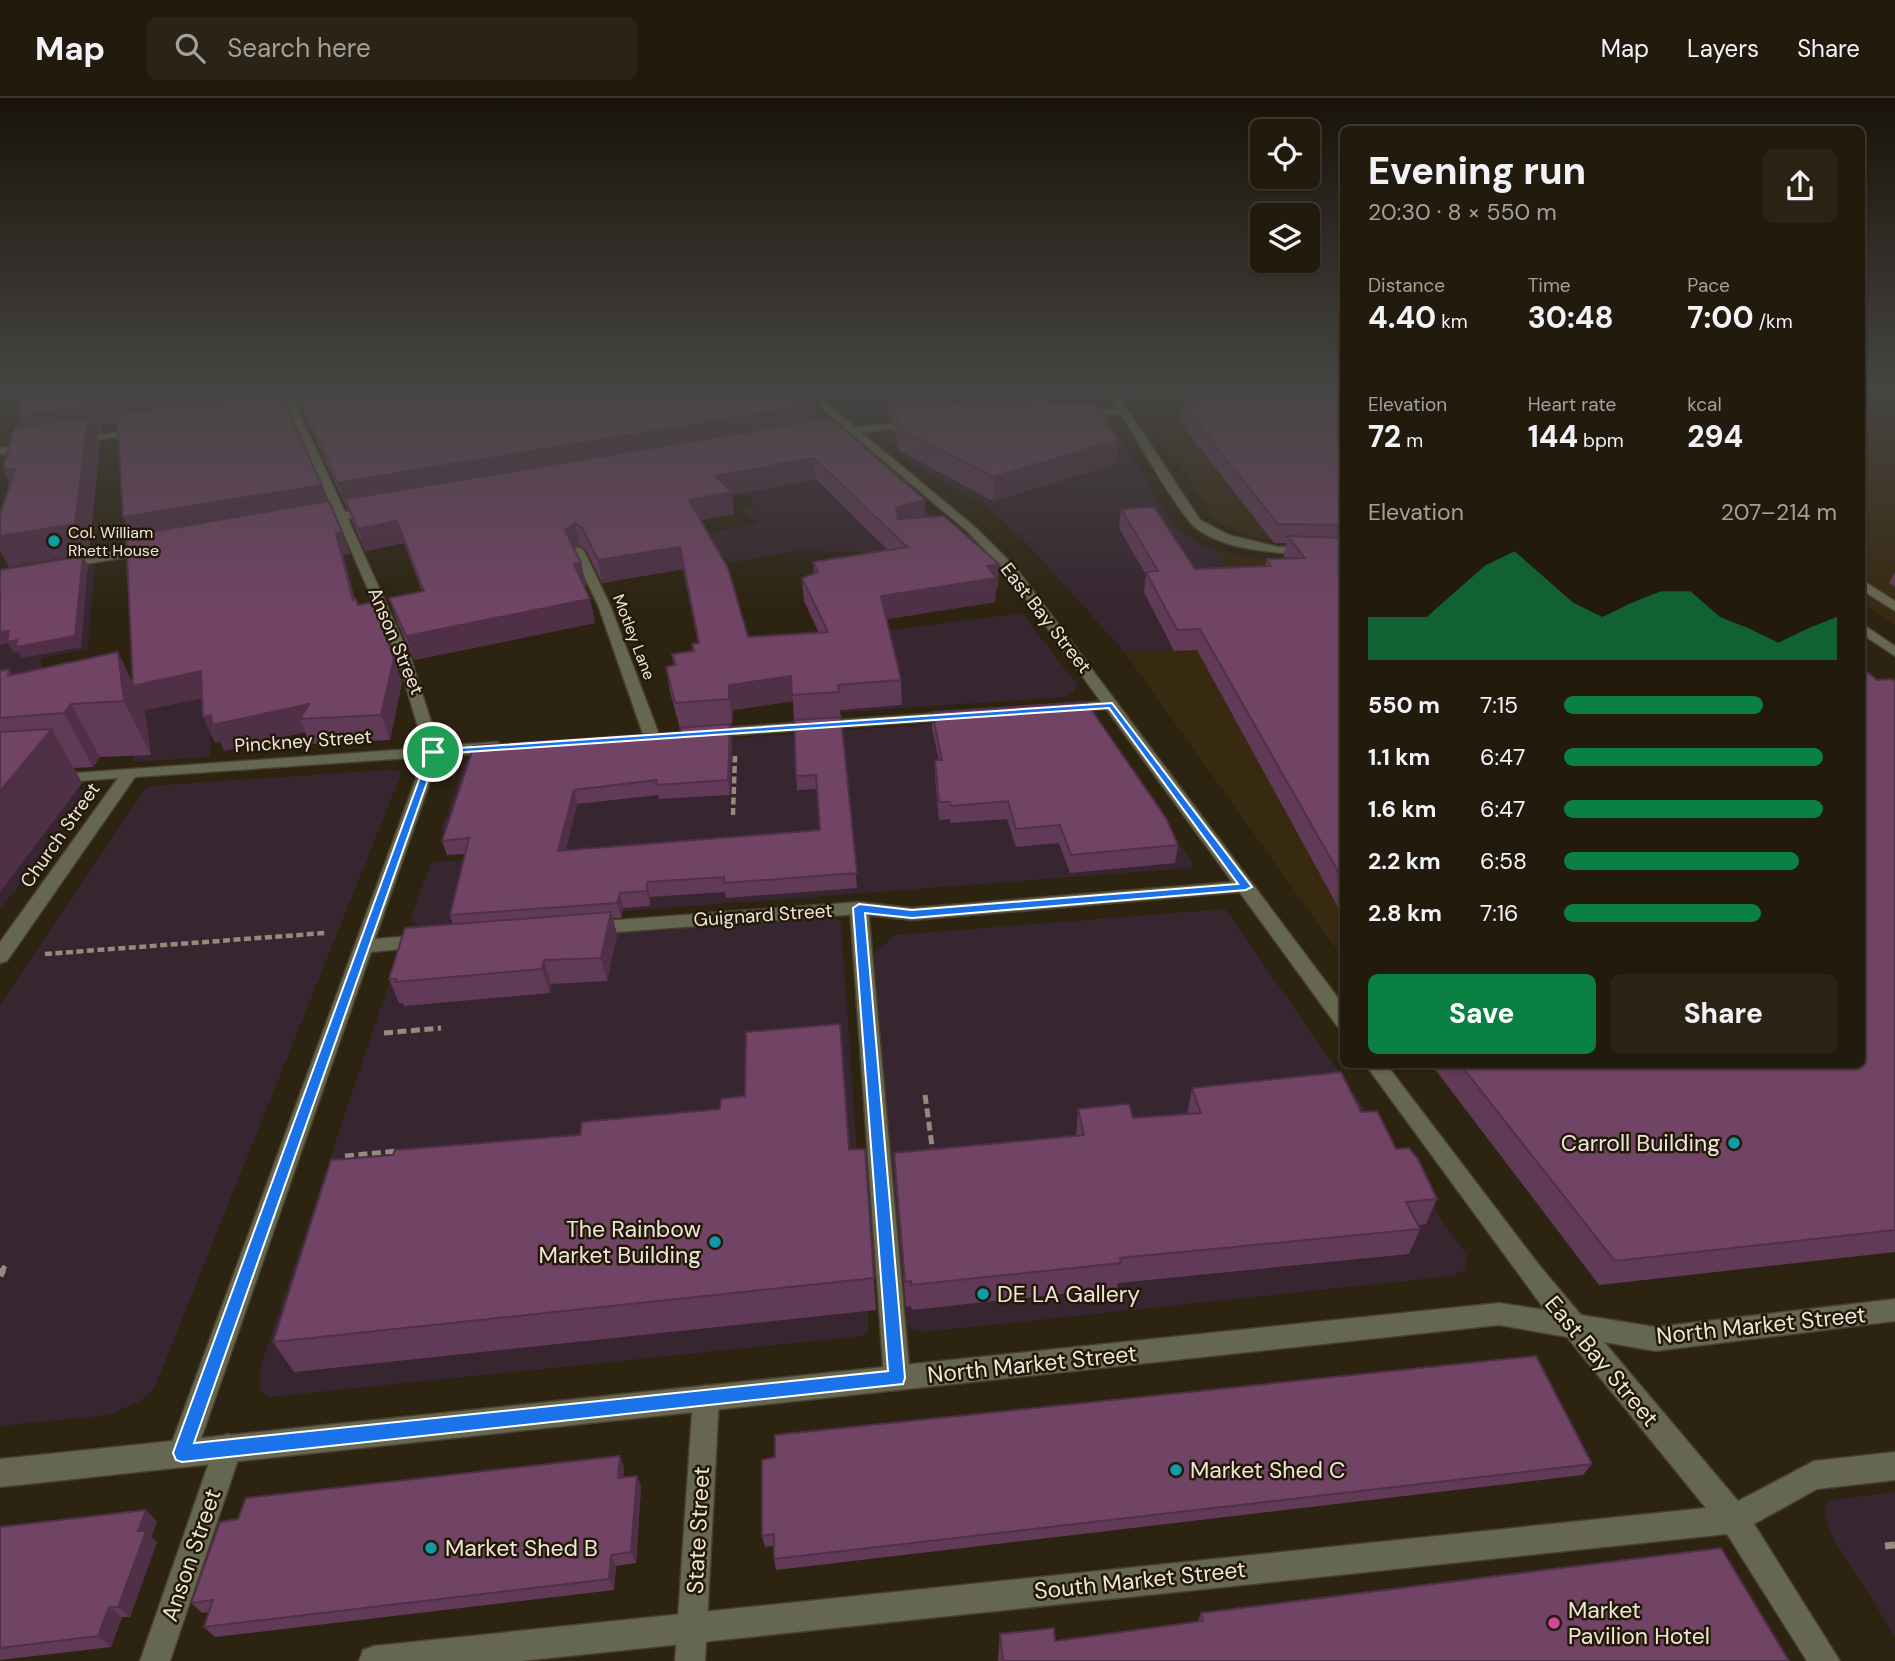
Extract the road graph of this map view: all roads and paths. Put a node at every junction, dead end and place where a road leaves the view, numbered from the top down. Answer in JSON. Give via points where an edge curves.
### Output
{"nodes":[{"id":1,"x":321,"y":463,"type":"edge"},
{"id":2,"x":892,"y":463,"type":"edge"},
{"id":3,"x":1156,"y":463,"type":"edge"},
{"id":4,"x":391,"y":508,"type":"edge"},
{"id":5,"x":343,"y":516,"type":"junction"},
{"id":6,"x":301,"y":523,"type":"edge"},
{"id":7,"x":164,"y":547,"type":"edge"},
{"id":8,"x":578,"y":551,"type":"edge"},
{"id":9,"x":1340,"y":551,"type":"edge"},
{"id":10,"x":49,"y":567,"type":"edge"},
{"id":11,"x":1865,"y":586,"type":"edge"},
{"id":12,"x":1895,"y":607,"type":"edge"},
{"id":13,"x":1865,"y":630,"type":"edge"},
{"id":14,"x":1895,"y":652,"type":"edge"},
{"id":15,"x":1112,"y":705,"type":"junction"},
{"id":16,"x":1056,"y":709,"type":"edge"},
{"id":17,"x":973,"y":715,"type":"edge"},
{"id":18,"x":688,"y":734,"type":"edge"},
{"id":19,"x":651,"y":737,"type":"edge"},
{"id":20,"x":509,"y":747,"type":"edge"},
{"id":21,"x":433,"y":752,"type":"junction"},
{"id":22,"x":735,"y":754,"type":"dead end"},
{"id":23,"x":130,"y":773,"type":"junction"},
{"id":24,"x":35,"y":779,"type":"edge"},
{"id":25,"x":733,"y":815,"type":"dead end"},
{"id":26,"x":1246,"y":887,"type":"junction"},
{"id":27,"x":859,"y":908,"type":"junction"},
{"id":28,"x":577,"y":929,"type":"edge"},
{"id":29,"x":325,"y":933,"type":"dead end"},
{"id":30,"x":439,"y":940,"type":"edge"},
{"id":31,"x":364,"y":946,"type":"junction"},
{"id":32,"x":45,"y":954,"type":"dead end"},
{"id":33,"x":0,"y":956,"type":"edge"},
{"id":34,"x":1340,"y":1016,"type":"edge"},
{"id":35,"x":441,"y":1028,"type":"dead end"},
{"id":36,"x":384,"y":1033,"type":"dead end"},
{"id":37,"x":1379,"y":1068,"type":"edge"},
{"id":38,"x":925,"y":1095,"type":"dead end"},
{"id":39,"x":408,"y":1150,"type":"edge"},
{"id":40,"x":345,"y":1156,"type":"edge"},
{"id":41,"x":934,"y":1161,"type":"edge"},
{"id":42,"x":5,"y":1266,"type":"dead end"},
{"id":43,"x":0,"y":1276,"type":"edge"},
{"id":44,"x":1895,"y":1310,"type":"edge"},
{"id":45,"x":1572,"y":1326,"type":"junction"},
{"id":46,"x":897,"y":1378,"type":"junction"},
{"id":47,"x":706,"y":1398,"type":"junction"},
{"id":48,"x":228,"y":1448,"type":"junction"},
{"id":49,"x":182,"y":1453,"type":"junction"},
{"id":50,"x":1895,"y":1466,"type":"edge"},
{"id":51,"x":0,"y":1473,"type":"edge"},
{"id":52,"x":1734,"y":1519,"type":"junction"},
{"id":53,"x":1895,"y":1545,"type":"edge"},
{"id":54,"x":1885,"y":1546,"type":"dead end"},
{"id":55,"x":692,"y":1626,"type":"junction"},
{"id":56,"x":155,"y":1661,"type":"edge"},
{"id":57,"x":374,"y":1661,"type":"edge"},
{"id":58,"x":690,"y":1661,"type":"edge"},
{"id":59,"x":1825,"y":1661,"type":"edge"}],
"edges":[{"from":1,"to":5,"type":"street","name":"Anson Street"},
{"from":2,"to":15,"type":"street","name":"East Bay Street","via":[[1013,570]]},
{"from":3,"to":9,"type":"street","via":[[1189,515],[1215,534],[1297,552]]},
{"from":4,"to":5,"type":"street"},
{"from":5,"to":6,"type":"street"},
{"from":5,"to":21,"type":"street","name":"Anson Street","via":[[422,702]]},
{"from":7,"to":10,"type":"street"},
{"from":8,"to":19,"type":"street","name":"Motley Lane","via":[[604,605]]},
{"from":11,"to":12,"type":"street"},
{"from":13,"to":14,"type":"street"},
{"from":15,"to":16,"type":"street"},
{"from":15,"to":26,"type":"street","name":"East Bay Street"},
{"from":17,"to":18,"type":"street"},
{"from":20,"to":21,"type":"street","name":"Pinckney Street"},
{"from":21,"to":23,"type":"street","name":"Pinckney Street"},
{"from":21,"to":31,"type":"street"},
{"from":22,"to":25,"type":"path"},
{"from":23,"to":24,"type":"street","name":"Pinckney Street"},
{"from":23,"to":33,"type":"street","name":"Church Street"},
{"from":26,"to":27,"type":"street","name":"Guignard Street","via":[[912,914]]},
{"from":26,"to":34,"type":"street","name":"East Bay Street"},
{"from":27,"to":28,"type":"street","name":"Guignard Street"},
{"from":27,"to":46,"type":"street"},
{"from":29,"to":32,"type":"path"},
{"from":30,"to":31,"type":"street"},
{"from":31,"to":49,"type":"street"},
{"from":35,"to":36,"type":"path"},
{"from":37,"to":45,"type":"street","name":"East Bay Street"},
{"from":38,"to":41,"type":"path"},
{"from":39,"to":40,"type":"path"},
{"from":42,"to":43,"type":"path"},
{"from":44,"to":45,"type":"street","name":"North Market Street","via":[[1655,1339]]},
{"from":45,"to":46,"type":"street","name":"North Market Street","via":[[1499,1314]]},
{"from":45,"to":52,"type":"street","name":"East Bay Street"},
{"from":46,"to":47,"type":"street","name":"North Market Street"},
{"from":47,"to":48,"type":"street","name":"North Market Street"},
{"from":47,"to":55,"type":"street","name":"State Street"},
{"from":48,"to":49,"type":"street","name":"North Market Street"},
{"from":48,"to":56,"type":"street","name":"Anson Street"},
{"from":49,"to":51,"type":"street","name":"North Market Street"},
{"from":50,"to":52,"type":"street","name":"South Market Street","via":[[1814,1475]]},
{"from":52,"to":55,"type":"street","name":"South Market Street"},
{"from":52,"to":59,"type":"street","name":"East Bay Street"},
{"from":53,"to":54,"type":"path"},
{"from":55,"to":57,"type":"street","name":"South Market Street"},
{"from":55,"to":58,"type":"street","name":"State Street"}]}
